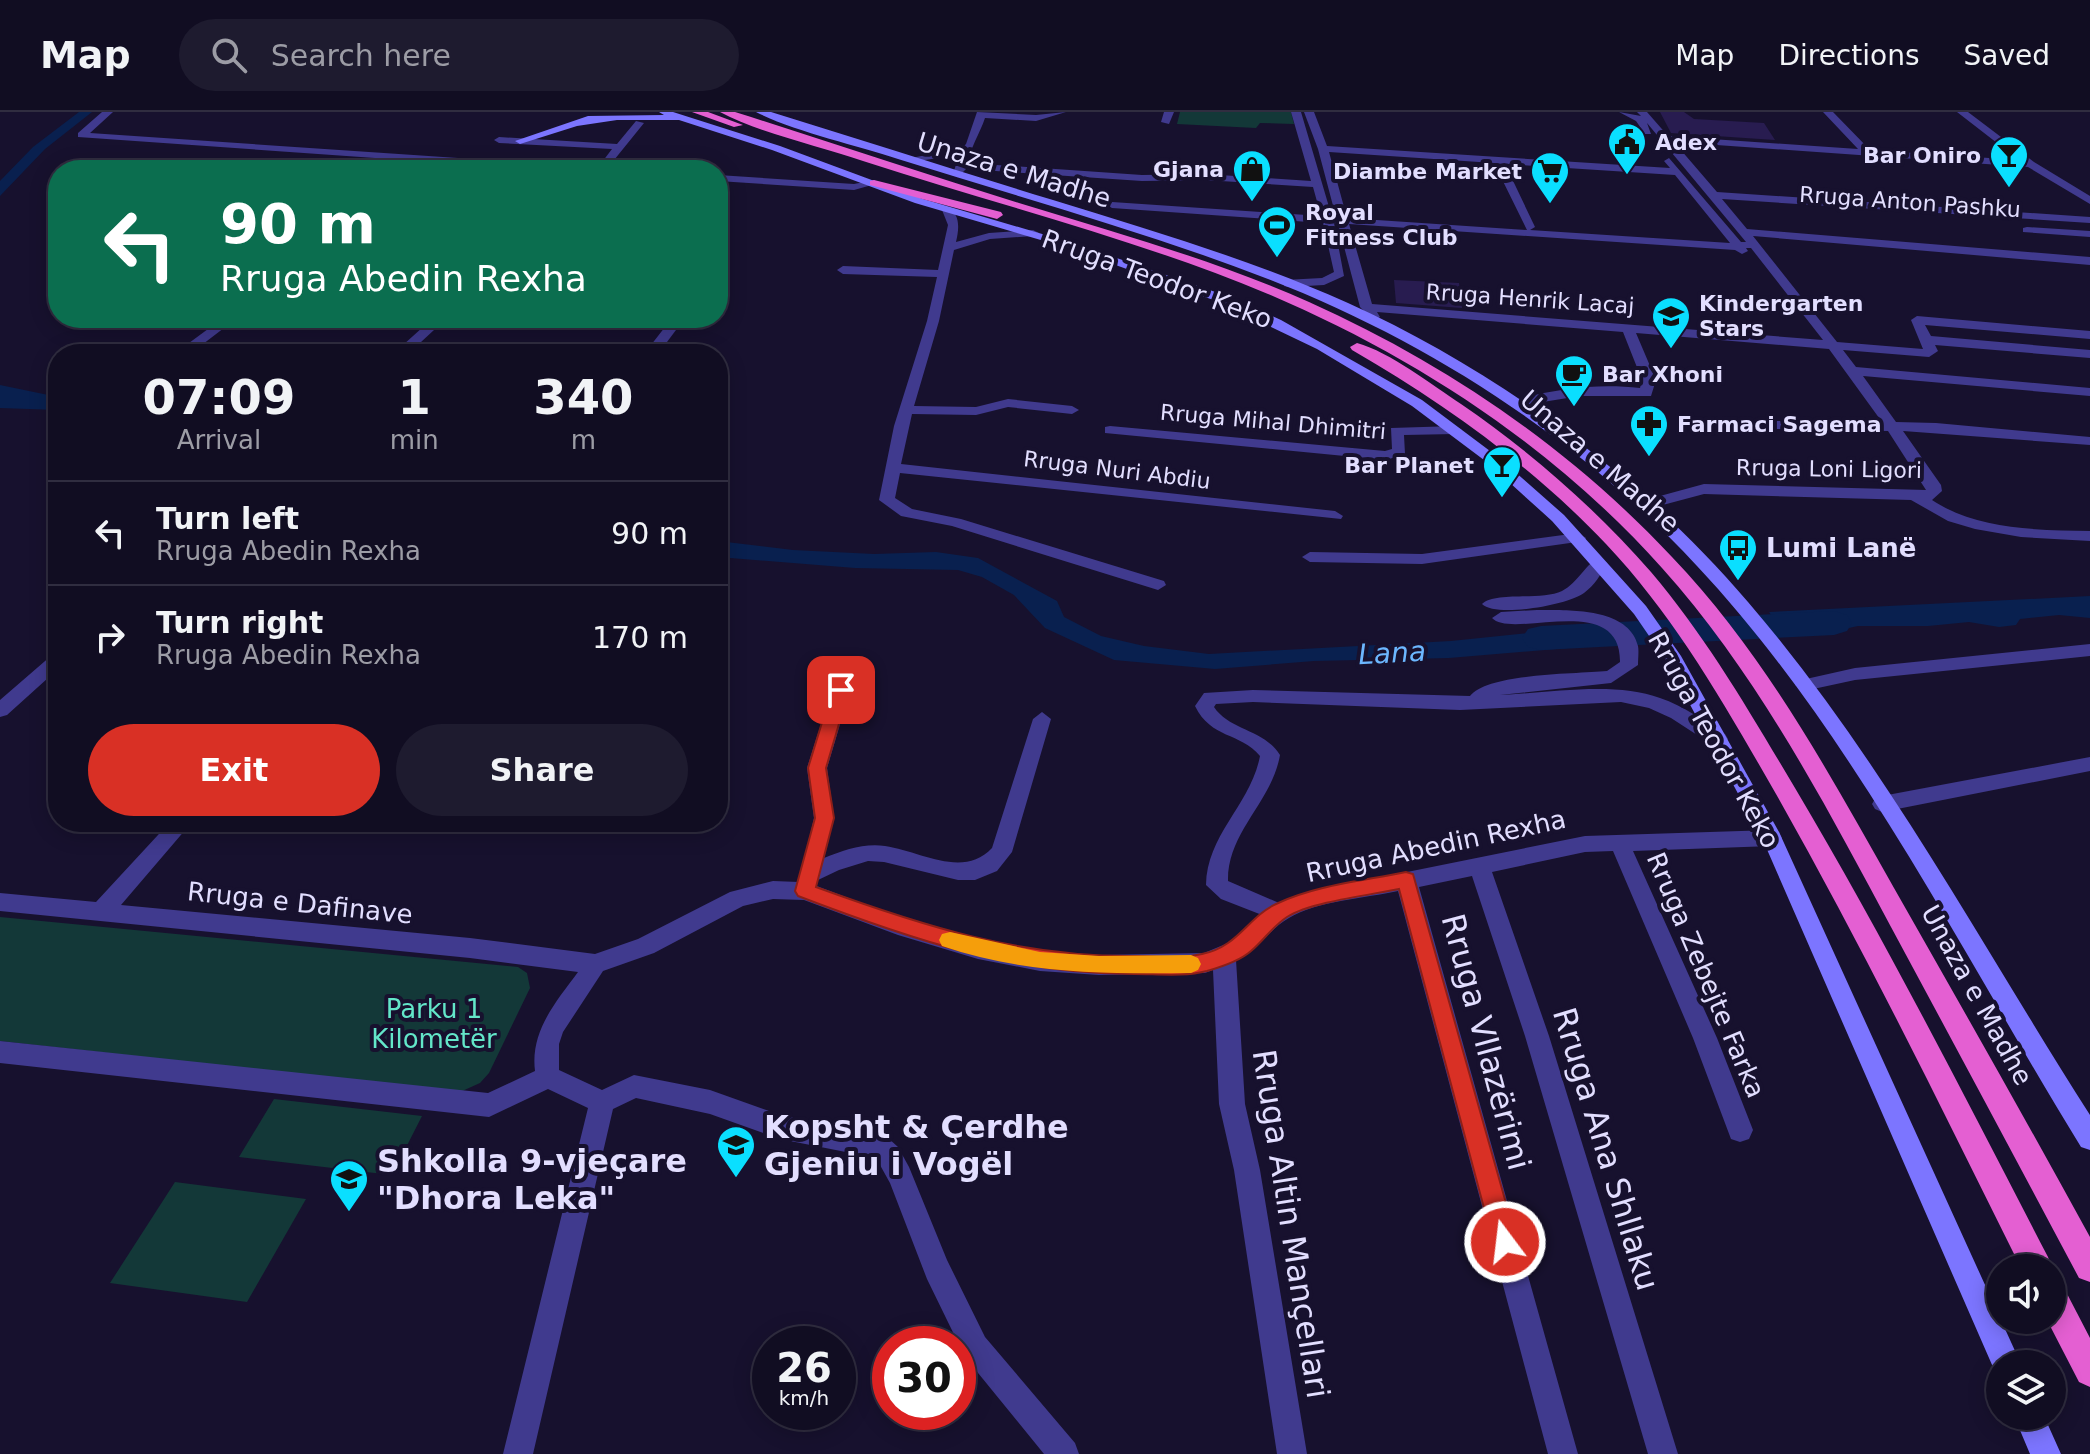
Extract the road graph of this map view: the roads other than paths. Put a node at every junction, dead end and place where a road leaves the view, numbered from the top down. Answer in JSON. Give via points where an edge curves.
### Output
{"nodes":[{"id":1,"x":108,"y":112,"type":"edge"},
{"id":2,"x":584,"y":112,"type":"edge"},
{"id":3,"x":609,"y":112,"type":"edge"},
{"id":4,"x":664,"y":112,"type":"edge"},
{"id":5,"x":725,"y":112,"type":"edge"},
{"id":6,"x":761,"y":112,"type":"edge"},
{"id":7,"x":1061,"y":112,"type":"edge"},
{"id":8,"x":1296,"y":112,"type":"edge"},
{"id":9,"x":1309,"y":112,"type":"edge"},
{"id":10,"x":1624,"y":112,"type":"edge"},
{"id":11,"x":1642,"y":112,"type":"edge"},
{"id":12,"x":1828,"y":112,"type":"edge"},
{"id":13,"x":1952,"y":112,"type":"edge"},
{"id":14,"x":1962,"y":112,"type":"edge"},
{"id":15,"x":982,"y":114,"type":"edge"},
{"id":16,"x":566,"y":115,"type":"edge"},
{"id":17,"x":689,"y":115,"type":"edge"},
{"id":18,"x":576,"y":123,"type":"junction"},
{"id":19,"x":639,"y":123,"type":"dead end"},
{"id":20,"x":1990,"y":135,"type":"junction"},
{"id":21,"x":1667,"y":139,"type":"junction"},
{"id":22,"x":499,"y":140,"type":"joint"},
{"id":23,"x":520,"y":141,"type":"junction"},
{"id":24,"x":621,"y":147,"type":"junction"},
{"id":25,"x":1323,"y":149,"type":"junction"},
{"id":26,"x":965,"y":151,"type":"junction"},
{"id":27,"x":1866,"y":152,"type":"junction"},
{"id":28,"x":911,"y":159,"type":"junction"},
{"id":29,"x":445,"y":160,"type":"edge"},
{"id":30,"x":610,"y":160,"type":"edge"},
{"id":31,"x":1498,"y":160,"type":"junction"},
{"id":32,"x":2030,"y":164,"type":"junction"},
{"id":33,"x":961,"y":170,"type":"junction"},
{"id":34,"x":1678,"y":172,"type":"junction"},
{"id":35,"x":728,"y":179,"type":"edge"},
{"id":36,"x":874,"y":183,"type":"junction"},
{"id":37,"x":1316,"y":184,"type":"junction"},
{"id":38,"x":2069,"y":191,"type":"junction"},
{"id":39,"x":1716,"y":195,"type":"junction"},
{"id":40,"x":2090,"y":201,"type":"edge"},
{"id":41,"x":1112,"y":205,"type":"dead end"},
{"id":42,"x":1728,"y":209,"type":"junction"},
{"id":43,"x":947,"y":210,"type":"junction"},
{"id":44,"x":2090,"y":210,"type":"edge"},
{"id":45,"x":1753,"y":211,"type":"dead end"},
{"id":46,"x":1327,"y":215,"type":"junction"},
{"id":47,"x":1342,"y":216,"type":"junction"},
{"id":48,"x":2090,"y":220,"type":"edge"},
{"id":49,"x":2014,"y":229,"type":"dead end"},
{"id":50,"x":1532,"y":230,"type":"junction"},
{"id":51,"x":1085,"y":231,"type":"junction"},
{"id":52,"x":1033,"y":233,"type":"junction"},
{"id":53,"x":2090,"y":234,"type":"edge"},
{"id":54,"x":1751,"y":238,"type":"junction"},
{"id":55,"x":1736,"y":244,"type":"junction"},
{"id":56,"x":948,"y":248,"type":"junction"},
{"id":57,"x":2090,"y":261,"type":"edge"},
{"id":58,"x":843,"y":270,"type":"dead end"},
{"id":59,"x":943,"y":274,"type":"junction"},
{"id":60,"x":1288,"y":283,"type":"junction"},
{"id":61,"x":1366,"y":307,"type":"junction"},
{"id":62,"x":1379,"y":323,"type":"junction"},
{"id":63,"x":1627,"y":327,"type":"junction"},
{"id":64,"x":217,"y":328,"type":"edge"},
{"id":65,"x":430,"y":328,"type":"edge"},
{"id":66,"x":671,"y":328,"type":"edge"},
{"id":67,"x":2090,"y":335,"type":"edge"},
{"id":68,"x":1927,"y":340,"type":"junction"},
{"id":69,"x":195,"y":344,"type":"edge"},
{"id":70,"x":411,"y":344,"type":"edge"},
{"id":71,"x":659,"y":344,"type":"edge"},
{"id":72,"x":1833,"y":345,"type":"junction"},
{"id":73,"x":2090,"y":354,"type":"edge"},
{"id":74,"x":1853,"y":371,"type":"junction"},
{"id":75,"x":2090,"y":392,"type":"edge"},
{"id":76,"x":1516,"y":404,"type":"junction"},
{"id":77,"x":906,"y":410,"type":"junction"},
{"id":78,"x":1072,"y":410,"type":"dead end"},
{"id":79,"x":1777,"y":425,"type":"dead end"},
{"id":80,"x":1893,"y":425,"type":"junction"},
{"id":81,"x":1110,"y":430,"type":"dead end"},
{"id":82,"x":1455,"y":430,"type":"junction"},
{"id":83,"x":2090,"y":441,"type":"edge"},
{"id":84,"x":893,"y":468,"type":"junction"},
{"id":85,"x":1914,"y":495,"type":"junction"},
{"id":86,"x":1644,"y":505,"type":"junction"},
{"id":87,"x":1335,"y":516,"type":"dead end"},
{"id":88,"x":2090,"y":536,"type":"edge"},
{"id":89,"x":1578,"y":538,"type":"junction"},
{"id":90,"x":1310,"y":557,"type":"dead end"},
{"id":91,"x":1599,"y":563,"type":"junction"},
{"id":92,"x":1158,"y":585,"type":"dead end"},
{"id":93,"x":2090,"y":650,"type":"edge"},
{"id":94,"x":849,"y":664,"type":"dead end"},
{"id":95,"x":48,"y":668,"type":"edge"},
{"id":96,"x":1804,"y":685,"type":"junction"},
{"id":97,"x":1460,"y":703,"type":"junction"},
{"id":98,"x":0,"y":710,"type":"edge"},
{"id":99,"x":1042,"y":719,"type":"dead end"},
{"id":100,"x":1718,"y":739,"type":"junction"},
{"id":101,"x":2087,"y":770,"type":"edge"},
{"id":102,"x":1882,"y":804,"type":"junction"},
{"id":103,"x":173,"y":832,"type":"edge"},
{"id":104,"x":1772,"y":838,"type":"junction"},
{"id":105,"x":1619,"y":842,"type":"junction"},
{"id":106,"x":1479,"y":865,"type":"junction"},
{"id":107,"x":1406,"y":880,"type":"junction"},
{"id":108,"x":807,"y":882,"type":"junction"},
{"id":109,"x":0,"y":902,"type":"edge"},
{"id":110,"x":101,"y":912,"type":"junction"},
{"id":111,"x":1279,"y":912,"type":"junction"},
{"id":112,"x":1224,"y":956,"type":"junction"},
{"id":113,"x":595,"y":964,"type":"junction"},
{"id":114,"x":0,"y":1052,"type":"edge"},
{"id":115,"x":548,"y":1077,"type":"junction"},
{"id":116,"x":602,"y":1102,"type":"junction"},
{"id":117,"x":1740,"y":1130,"type":"dead end"},
{"id":118,"x":2090,"y":1138,"type":"edge"},
{"id":119,"x":2030,"y":1254,"type":"edge"},
{"id":120,"x":2090,"y":1267,"type":"edge"},
{"id":121,"x":2066,"y":1324,"type":"edge"},
{"id":122,"x":2000,"y":1350,"type":"edge"},
{"id":123,"x":2090,"y":1371,"type":"edge"},
{"id":124,"x":2035,"y":1430,"type":"edge"},
{"id":125,"x":518,"y":1454,"type":"edge"},
{"id":126,"x":1064,"y":1454,"type":"edge"},
{"id":127,"x":1292,"y":1454,"type":"edge"},
{"id":128,"x":1563,"y":1454,"type":"edge"},
{"id":129,"x":1663,"y":1454,"type":"edge"},
{"id":130,"x":2046,"y":1454,"type":"edge"}],
"edges":[{"from":1,"to":29,"type":"street","via":[[81,135]]},
{"from":2,"to":16,"type":"main road"},
{"from":3,"to":18,"type":"main road"},
{"from":4,"to":17,"type":"main road","name":"Rruga Teodor Keko"},
{"from":5,"to":51,"type":"highway","name":"Unaza e Madhe"},
{"from":6,"to":28,"type":"main road","name":"Rruga Teodor Keko"},
{"from":7,"to":15,"type":"street","via":[[1036,118]]},
{"from":8,"to":37,"type":"street"},
{"from":9,"to":25,"type":"street"},
{"from":10,"to":34,"type":"street","name":"Rruga Loni Ligori","via":[[1639,119]]},
{"from":11,"to":21,"type":"street","name":"Rruga Loni Ligori"},
{"from":12,"to":27,"type":"street"},
{"from":13,"to":20,"type":"street"},
{"from":14,"to":20,"type":"street"},
{"from":15,"to":26,"type":"street"},
{"from":16,"to":22,"type":"main road"},
{"from":17,"to":18,"type":"main road"},
{"from":17,"to":36,"type":"main road","name":"Rruga Teodor Keko"},
{"from":17,"to":51,"type":"highway","name":"Unaza e Madhe"},
{"from":18,"to":23,"type":"main road"},
{"from":19,"to":24,"type":"street"},
{"from":20,"to":32,"type":"street"},
{"from":21,"to":27,"type":"street"},
{"from":21,"to":39,"type":"street","name":"Rruga Loni Ligori"},
{"from":22,"to":23,"type":"street"},
{"from":23,"to":24,"type":"street"},
{"from":24,"to":30,"type":"street"},
{"from":25,"to":31,"type":"street"},
{"from":25,"to":47,"type":"street"},
{"from":26,"to":28,"type":"street"},
{"from":26,"to":33,"type":"street"},
{"from":27,"to":32,"type":"street"},
{"from":28,"to":33,"type":"main road","name":"Rruga Teodor Keko"},
{"from":28,"to":51,"type":"highway","via":[[1079,221]]},
{"from":31,"to":34,"type":"street"},
{"from":31,"to":50,"type":"street"},
{"from":32,"to":38,"type":"street"},
{"from":33,"to":37,"type":"street"},
{"from":33,"to":60,"type":"main road","name":"Rruga Teodor Keko"},
{"from":34,"to":55,"type":"street","name":"Rruga Loni Ligori"},
{"from":35,"to":36,"type":"street","via":[[854,187]]},
{"from":36,"to":43,"type":"main road","name":"Rruga Teodor Keko"},
{"from":36,"to":51,"type":"highway","via":[[1058,233]]},
{"from":37,"to":46,"type":"street"},
{"from":38,"to":40,"type":"street"},
{"from":38,"to":44,"type":"street","via":[[2066,194]]},
{"from":39,"to":42,"type":"street","name":"Rruga Loni Ligori"},
{"from":39,"to":48,"type":"street"},
{"from":41,"to":46,"type":"street"},
{"from":42,"to":45,"type":"street"},
{"from":42,"to":54,"type":"street","name":"Rruga Loni Ligori"},
{"from":43,"to":52,"type":"main road","name":"Rruga Teodor Keko"},
{"from":43,"to":56,"type":"street","via":[[954,225]]},
{"from":46,"to":47,"type":"street"},
{"from":46,"to":60,"type":"street","via":[[1340,273],[1324,281]]},
{"from":47,"to":50,"type":"street"},
{"from":47,"to":61,"type":"street"},
{"from":49,"to":53,"type":"street","name":"Rruga Anton Pashku"},
{"from":50,"to":55,"type":"street"},
{"from":51,"to":119,"type":"highway","name":"Unaza e Madhe","via":[[1268,304],[1401,371],[1472,417],[1559,488],[1623,553],[1709,660],[1811,834]]},
{"from":51,"to":120,"type":"highway","name":"Unaza e Madhe","via":[[1173,253],[1280,294],[1419,363],[1493,410],[1581,480],[1660,555],[1745,660],[1844,820]]},
{"from":52,"to":56,"type":"street","via":[[989,236]]},
{"from":52,"to":82,"type":"main road","name":"Rruga Teodor Keko","via":[[1277,323],[1357,366]]},
{"from":54,"to":55,"type":"street"},
{"from":54,"to":57,"type":"street"},
{"from":54,"to":72,"type":"street","name":"Rruga Loni Ligori"},
{"from":55,"to":72,"type":"street","name":"Rruga Loni Ligori","via":[[1799,319]]},
{"from":56,"to":59,"type":"street"},
{"from":58,"to":59,"type":"street"},
{"from":59,"to":77,"type":"street"},
{"from":60,"to":62,"type":"main road","name":"Rruga Teodor Keko"},
{"from":61,"to":62,"type":"street"},
{"from":61,"to":63,"type":"street","name":"Rruga Henrik Lacaj"},
{"from":62,"to":76,"type":"main road","name":"Rruga Teodor Keko"},
{"from":63,"to":72,"type":"street","name":"Rruga Henrik Lacaj"},
{"from":63,"to":76,"type":"street","via":[[1649,380],[1646,393],[1579,391]]},
{"from":64,"to":69,"type":"street"},
{"from":65,"to":70,"type":"street"},
{"from":66,"to":71,"type":"street"},
{"from":67,"to":68,"type":"street","via":[[1917,320]]},
{"from":68,"to":72,"type":"street","name":"Rruga Henrik Lacaj","via":[[1931,351],[1919,355]]},
{"from":68,"to":73,"type":"street"},
{"from":72,"to":74,"type":"street","name":"Rruga Loni Ligori"},
{"from":74,"to":75,"type":"street"},
{"from":74,"to":80,"type":"street","name":"Rruga Loni Ligori"},
{"from":76,"to":86,"type":"main road","name":"Rruga Teodor Keko"},
{"from":77,"to":78,"type":"street","via":[[976,411],[1008,403]]},
{"from":77,"to":84,"type":"street"},
{"from":79,"to":80,"type":"street"},
{"from":80,"to":83,"type":"street"},
{"from":80,"to":85,"type":"street","name":"Rruga Loni Ligori","via":[[1933,485],[1928,496]]},
{"from":81,"to":82,"type":"street","name":"Rruga Mihal Dhimitri","via":[[1386,456],[1400,451],[1396,431]]},
{"from":82,"to":89,"type":"main road","name":"Rruga Teodor Keko"},
{"from":84,"to":87,"type":"street","name":"Rruga Nuri Abdiu"},
{"from":84,"to":92,"type":"street","via":[[887,500],[907,513],[955,522]]},
{"from":85,"to":86,"type":"street","name":"Rruga Loni Ligori","via":[[1704,489]]},
{"from":85,"to":88,"type":"street","via":[[1939,510],[2001,531]]},
{"from":86,"to":96,"type":"main road","name":"Rruga Teodor Keko","via":[[1739,603]]},
{"from":89,"to":90,"type":"street","via":[[1422,559]]},
{"from":89,"to":91,"type":"main road","name":"Rruga Teodor Keko"},
{"from":91,"to":97,"type":"street","via":[[1590,582],[1567,597],[1496,611],[1600,619],[1625,639],[1629,665],[1611,677],[1502,687]]},
{"from":91,"to":100,"type":"main road","name":"Rruga Teodor Keko","via":[[1675,660]]},
{"from":93,"to":96,"type":"street","via":[[1855,674]]},
{"from":94,"to":108,"type":"street","via":[[817,768],[824,818]]},
{"from":95,"to":98,"type":"street"},
{"from":96,"to":102,"type":"main road","name":"Rruga Teodor Keko"},
{"from":97,"to":100,"type":"street","via":[[1621,696],[1665,707]]},
{"from":97,"to":111,"type":"street","via":[[1225,695],[1204,706],[1211,718],[1255,739],[1270,755],[1261,782],[1219,857],[1217,885]]},
{"from":99,"to":108,"type":"street","via":[[994,863],[980,872],[961,872],[870,852]]},
{"from":100,"to":104,"type":"main road","name":"Rruga Teodor Keko"},
{"from":101,"to":102,"type":"street"},
{"from":102,"to":118,"type":"main road","name":"Rruga Teodor Keko"},
{"from":103,"to":110,"type":"street"},
{"from":104,"to":105,"type":"street","name":"Rruga Abedin Rexha"},
{"from":104,"to":122,"type":"main road","name":"Rruga Teodor Keko"},
{"from":105,"to":106,"type":"street","name":"Rruga Abedin Rexha"},
{"from":105,"to":117,"type":"street","name":"Rruga Zebejte Farka"},
{"from":106,"to":107,"type":"street","name":"Rruga Abedin Rexha"},
{"from":106,"to":129,"type":"street","name":"Rruga Ana Shllaku","via":[[1537,1036]]},
{"from":107,"to":111,"type":"street","name":"Rruga Abedin Rexha"},
{"from":107,"to":128,"type":"street","name":"Rruga Vllazërimi"},
{"from":108,"to":112,"type":"street","name":"Rruga Abedin Rexha","via":[[898,926],[1040,961],[1181,965]]},
{"from":108,"to":113,"type":"street","name":"Rruga Abedin Rexha","via":[[738,898],[646,946]]},
{"from":109,"to":110,"type":"street","name":"Rruga e Dafinave"},
{"from":110,"to":113,"type":"street","name":"Rruga e Dafinave"},
{"from":111,"to":112,"type":"street","name":"Rruga Abedin Rexha","via":[[1241,948]]},
{"from":112,"to":127,"type":"street","name":"Rruga Altin Mançellari","via":[[1232,1104]]},
{"from":113,"to":115,"type":"street","via":[[546,1041]]},
{"from":114,"to":115,"type":"street","via":[[489,1105]]},
{"from":115,"to":116,"type":"street"},
{"from":116,"to":125,"type":"street"},
{"from":116,"to":126,"type":"street","via":[[634,1086],[710,1102],[780,1127],[878,1146],[900,1176],[975,1347]]},
{"from":121,"to":123,"type":"highway"},
{"from":124,"to":130,"type":"main road"}]}
